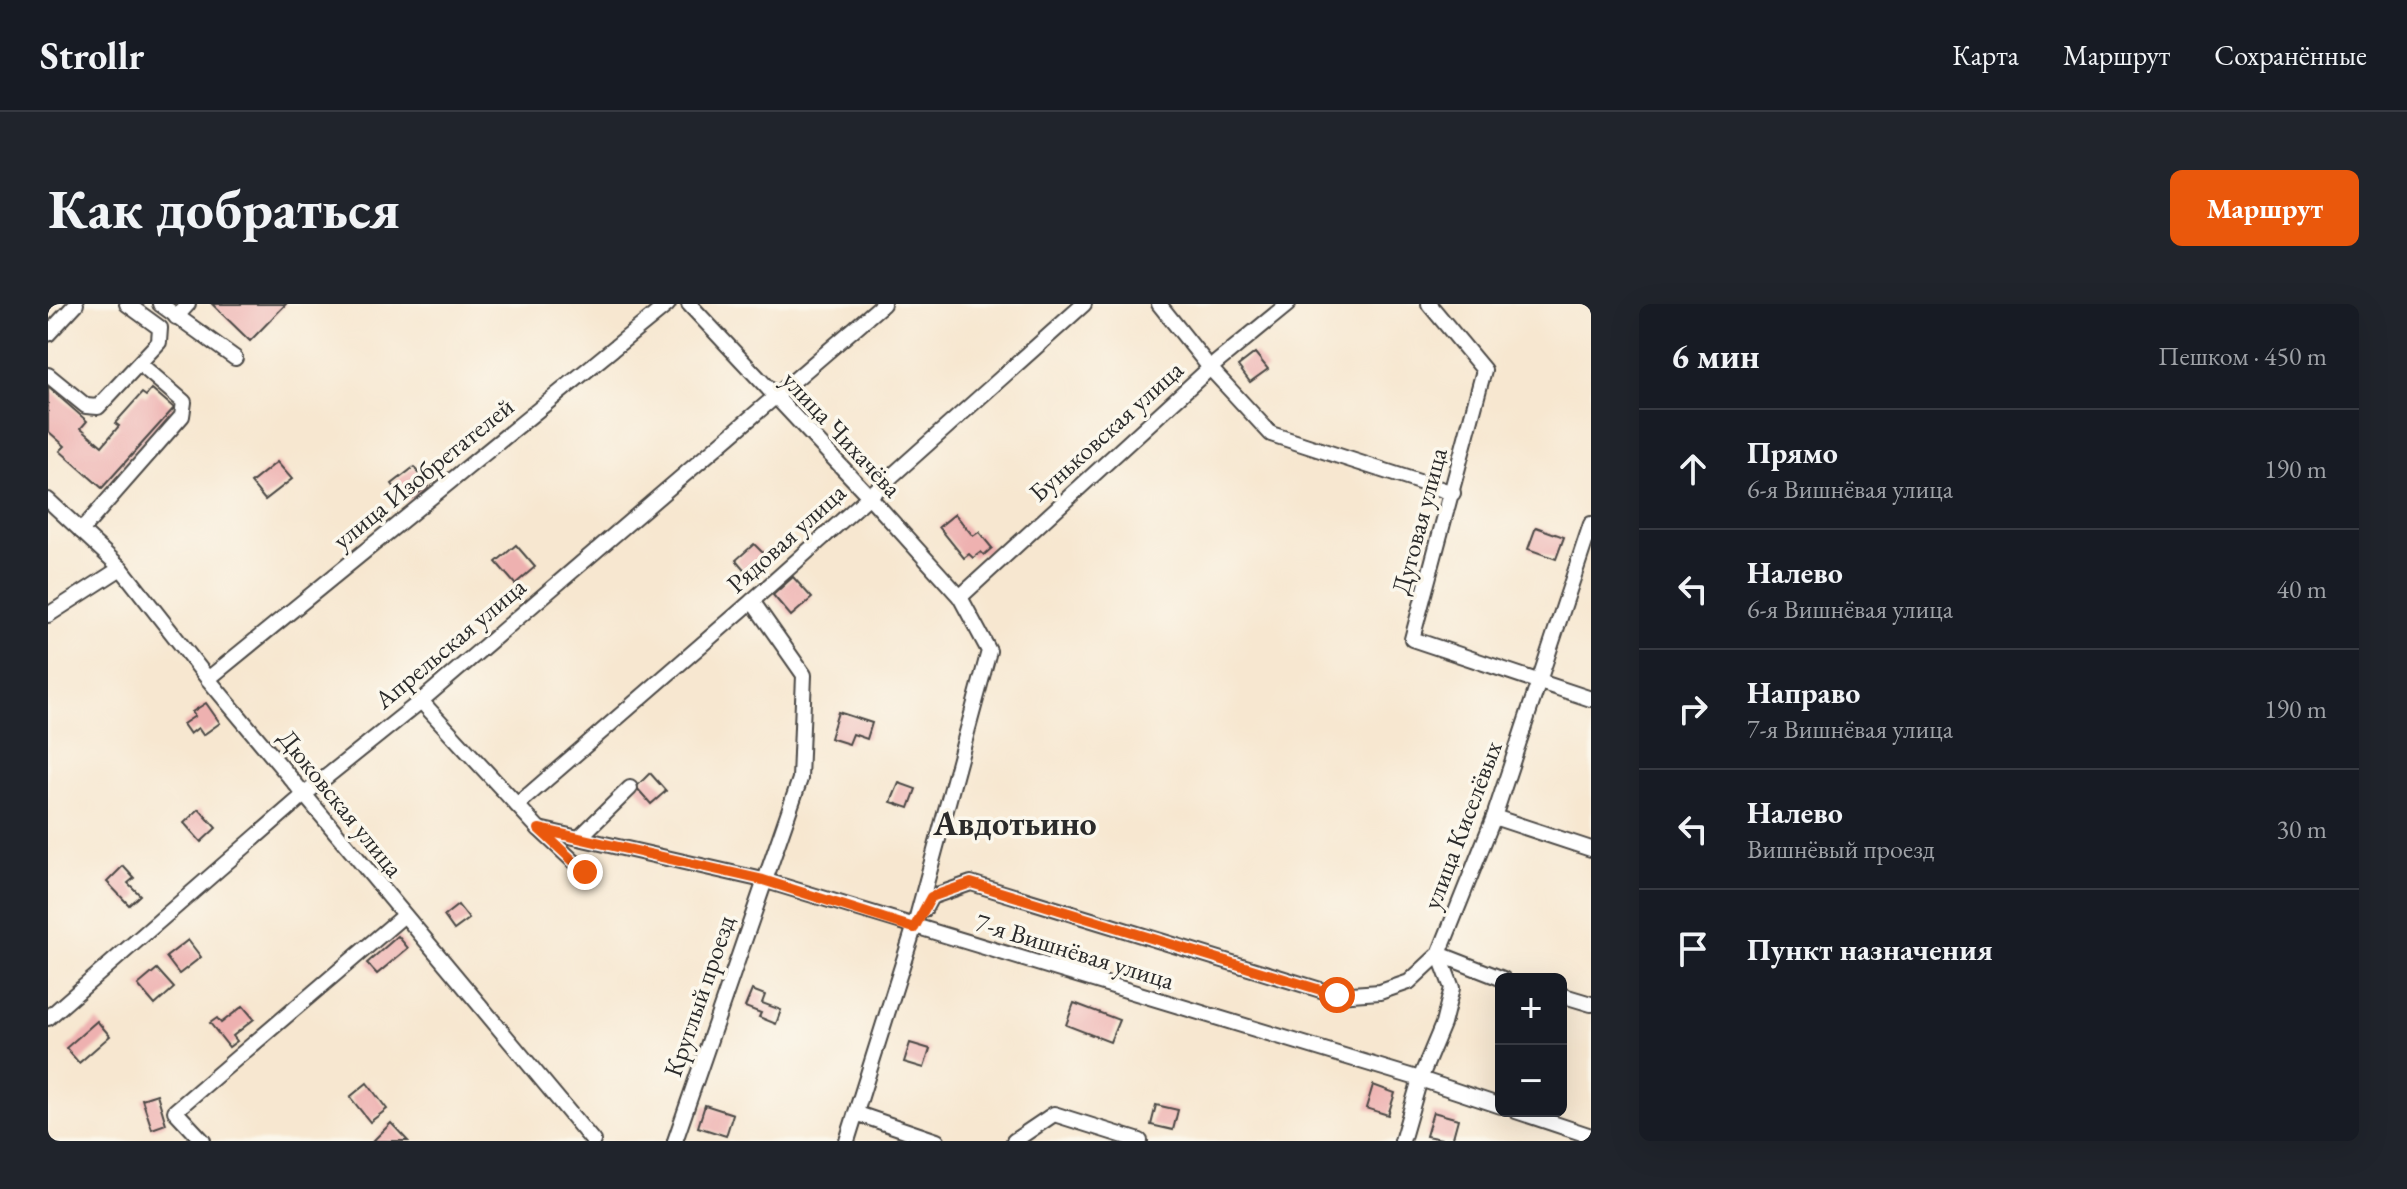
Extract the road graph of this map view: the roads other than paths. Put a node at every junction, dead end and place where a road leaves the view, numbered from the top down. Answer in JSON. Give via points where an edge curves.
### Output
{"nodes":[{"id":1,"x":76,"y":304,"type":"edge"},
{"id":2,"x":127,"y":304,"type":"edge"},
{"id":3,"x":160,"y":304,"type":"edge"},
{"id":4,"x":188,"y":304,"type":"edge"},
{"id":5,"x":668,"y":304,"type":"edge"},
{"id":6,"x":689,"y":304,"type":"edge"},
{"id":7,"x":883,"y":304,"type":"edge"},
{"id":8,"x":1084,"y":304,"type":"edge"},
{"id":9,"x":1159,"y":304,"type":"edge"},
{"id":10,"x":1288,"y":304,"type":"edge"},
{"id":11,"x":1429,"y":304,"type":"edge"},
{"id":12,"x":176,"y":317,"type":"junction"},
{"id":13,"x":48,"y":334,"type":"edge"},
{"id":14,"x":235,"y":358,"type":"dead end"},
{"id":15,"x":140,"y":364,"type":"junction"},
{"id":16,"x":1210,"y":368,"type":"junction"},
{"id":17,"x":48,"y":375,"type":"edge"},
{"id":18,"x":775,"y":398,"type":"junction"},
{"id":19,"x":1453,"y":493,"type":"junction"},
{"id":20,"x":868,"y":495,"type":"junction"},
{"id":21,"x":48,"y":500,"type":"edge"},
{"id":22,"x":1591,"y":524,"type":"edge"},
{"id":23,"x":81,"y":531,"type":"junction"},
{"id":24,"x":121,"y":568,"type":"junction"},
{"id":25,"x":1584,"y":572,"type":"edge"},
{"id":26,"x":960,"y":597,"type":"junction"},
{"id":27,"x":752,"y":601,"type":"junction"},
{"id":28,"x":48,"y":615,"type":"edge"},
{"id":29,"x":208,"y":679,"type":"junction"},
{"id":30,"x":1539,"y":682,"type":"junction"},
{"id":31,"x":1591,"y":699,"type":"edge"},
{"id":32,"x":421,"y":701,"type":"junction"},
{"id":33,"x":630,"y":788,"type":"dead end"},
{"id":34,"x":305,"y":794,"type":"junction"},
{"id":35,"x":517,"y":805,"type":"junction"},
{"id":36,"x":1494,"y":817,"type":"junction"},
{"id":37,"x":539,"y":829,"type":"junction"},
{"id":38,"x":579,"y":838,"type":"junction"},
{"id":39,"x":1591,"y":849,"type":"edge"},
{"id":40,"x":585,"y":872,"type":"dead end"},
{"id":41,"x":763,"y":880,"type":"junction"},
{"id":42,"x":403,"y":916,"type":"junction"},
{"id":43,"x":914,"y":928,"type":"junction"},
{"id":44,"x":1439,"y":954,"type":"junction"},
{"id":45,"x":1495,"y":976,"type":"edge"},
{"id":46,"x":1567,"y":997,"type":"edge"},
{"id":47,"x":1591,"y":1004,"type":"edge"},
{"id":48,"x":48,"y":1018,"type":"edge"},
{"id":49,"x":1420,"y":1079,"type":"junction"},
{"id":50,"x":1495,"y":1104,"type":"edge"},
{"id":51,"x":858,"y":1114,"type":"junction"},
{"id":52,"x":1534,"y":1117,"type":"edge"},
{"id":53,"x":1591,"y":1136,"type":"edge"},
{"id":54,"x":203,"y":1141,"type":"edge"},
{"id":55,"x":593,"y":1141,"type":"edge"},
{"id":56,"x":675,"y":1141,"type":"edge"},
{"id":57,"x":847,"y":1141,"type":"edge"},
{"id":58,"x":937,"y":1141,"type":"edge"},
{"id":59,"x":1014,"y":1141,"type":"edge"},
{"id":60,"x":1140,"y":1141,"type":"edge"},
{"id":61,"x":1402,"y":1141,"type":"edge"}],
"edges":[{"from":1,"to":13,"type":"street"},
{"from":2,"to":15,"type":"street","via":[[160,328],[159,342]]},
{"from":3,"to":12,"type":"street"},
{"from":4,"to":12,"type":"street"},
{"from":5,"to":29,"type":"street","name":"улица Изобретателей"},
{"from":6,"to":18,"type":"street","name":"улица Чихачёва"},
{"from":7,"to":18,"type":"street","name":"Апрельская улица"},
{"from":8,"to":20,"type":"street","name":"Рядовая улица"},
{"from":9,"to":16,"type":"street"},
{"from":10,"to":16,"type":"street","name":"Буньковская улица"},
{"from":11,"to":19,"type":"street","name":"Дуговая улица","via":[[1484,370]]},
{"from":12,"to":14,"type":"street"},
{"from":15,"to":17,"type":"street","via":[[98,407],[86,406]]},
{"from":15,"to":23,"type":"street","via":[[184,402],[182,416]]},
{"from":16,"to":19,"type":"street","via":[[1271,434]]},
{"from":16,"to":26,"type":"street","name":"Буньковская улица"},
{"from":18,"to":20,"type":"street","name":"улица Чихачёва"},
{"from":18,"to":32,"type":"street","name":"Апрельская улица"},
{"from":19,"to":30,"type":"street","name":"Дуговая улица","via":[[1412,639]]},
{"from":20,"to":26,"type":"street","name":"улица Чихачёва"},
{"from":20,"to":27,"type":"street","name":"Рядовая улица"},
{"from":21,"to":23,"type":"street","name":"Дюковская улица"},
{"from":22,"to":25,"type":"street","name":"улица Киселёвых"},
{"from":23,"to":24,"type":"street","name":"Дюковская улица"},
{"from":24,"to":28,"type":"street"},
{"from":24,"to":29,"type":"street","name":"Дюковская улица"},
{"from":25,"to":30,"type":"street","name":"улица Киселёвых"},
{"from":26,"to":43,"type":"street","name":"улица Чихачёва","via":[[989,651]]},
{"from":27,"to":35,"type":"street","name":"Рядовая улица"},
{"from":27,"to":41,"type":"street","name":"Круглый проезд","via":[[804,675],[800,779]]},
{"from":29,"to":34,"type":"street","name":"Дюковская улица"},
{"from":30,"to":31,"type":"street"},
{"from":30,"to":36,"type":"street","name":"улица Киселёвых"},
{"from":32,"to":34,"type":"street","name":"Апрельская улица"},
{"from":32,"to":35,"type":"street"},
{"from":33,"to":38,"type":"street"},
{"from":34,"to":42,"type":"street","name":"Дюковская улица"},
{"from":34,"to":48,"type":"street","name":"Апрельская улица"},
{"from":35,"to":37,"type":"street"},
{"from":36,"to":39,"type":"street"},
{"from":36,"to":44,"type":"street","name":"улица Киселёвых"},
{"from":37,"to":38,"type":"street","name":"7-я Вишнёвая улица"},
{"from":37,"to":40,"type":"street"},
{"from":38,"to":41,"type":"street","name":"7-я Вишнёвая улица"},
{"from":41,"to":43,"type":"street","name":"7-я Вишнёвая улица"},
{"from":41,"to":56,"type":"street","name":"Круглый проезд"},
{"from":42,"to":54,"type":"street","via":[[175,1111]]},
{"from":42,"to":55,"type":"street","name":"Дюковская улица"},
{"from":43,"to":44,"type":"street","via":[[931,897],[971,883],[1337,995],[1380,992],[1409,982]]},
{"from":43,"to":49,"type":"street","name":"7-я Вишнёвая улица"},
{"from":43,"to":51,"type":"street"},
{"from":44,"to":45,"type":"street"},
{"from":44,"to":49,"type":"street","via":[[1452,988]]},
{"from":46,"to":47,"type":"street"},
{"from":49,"to":50,"type":"street","name":"7-я Вишнёвая улица"},
{"from":49,"to":61,"type":"street"},
{"from":51,"to":57,"type":"street"},
{"from":51,"to":58,"type":"street"},
{"from":52,"to":53,"type":"street"},
{"from":59,"to":60,"type":"street","via":[[1054,1114]]}]}
